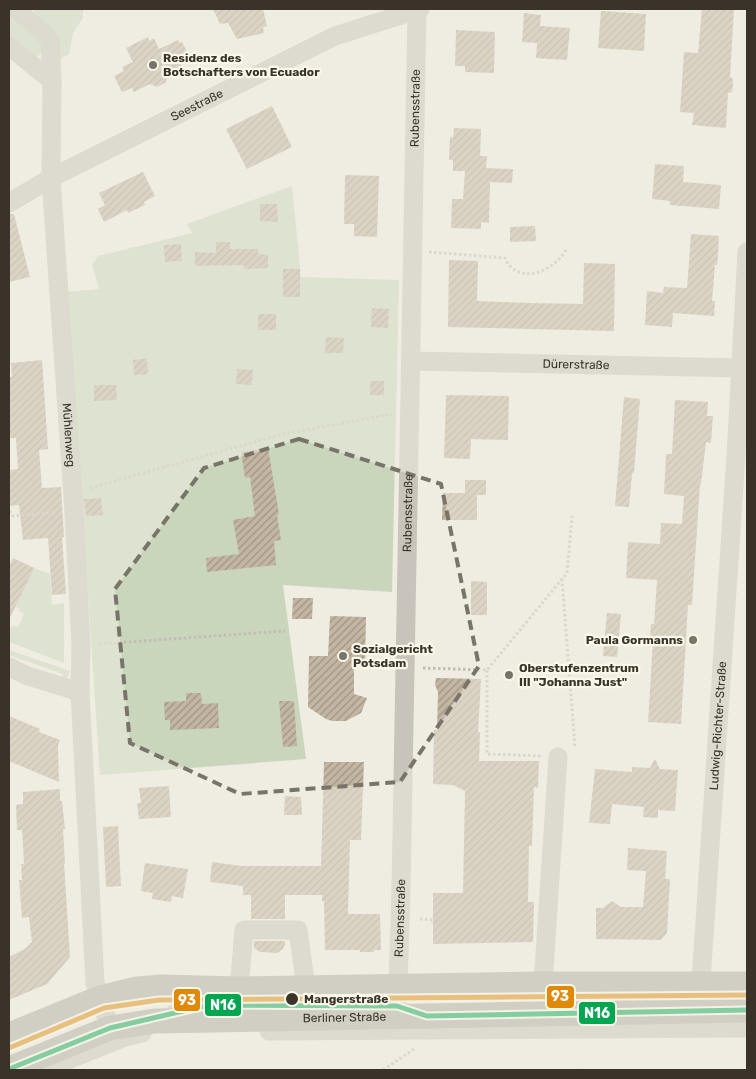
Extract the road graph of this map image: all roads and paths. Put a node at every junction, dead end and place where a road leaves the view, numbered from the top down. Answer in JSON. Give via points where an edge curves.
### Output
{"nodes":[{"id":1,"x":16,"y":9,"type":"edge"},
{"id":2,"x":418,"y":9,"type":"edge"},
{"id":3,"x":9,"y":46,"type":"edge"},
{"id":4,"x":52,"y":81,"type":"junction"},
{"id":5,"x":50,"y":178,"type":"junction"},
{"id":6,"x":9,"y":203,"type":"edge"},
{"id":7,"x":566,"y":250,"type":"dead end"},
{"id":8,"x":413,"y":251,"type":"junction"},
{"id":9,"x":747,"y":252,"type":"edge"},
{"id":10,"x":411,"y":361,"type":"junction"},
{"id":11,"x":740,"y":368,"type":"junction"},
{"id":12,"x":395,"y":413,"type":"dead end"},
{"id":13,"x":742,"y":440,"type":"edge"},
{"id":14,"x":81,"y":490,"type":"dead end"},
{"id":15,"x":9,"y":511,"type":"edge"},
{"id":16,"x":74,"y":511,"type":"junction"},
{"id":17,"x":572,"y":516,"type":"dead end"},
{"id":18,"x":562,"y":579,"type":"junction"},
{"id":19,"x":285,"y":631,"type":"dead end"},
{"id":20,"x":81,"y":645,"type":"junction"},
{"id":21,"x":9,"y":667,"type":"edge"},
{"id":22,"x":405,"y":668,"type":"junction"},
{"id":23,"x":487,"y":670,"type":"junction"},
{"id":24,"x":80,"y":692,"type":"junction"},
{"id":25,"x":558,"y":757,"type":"junction"},
{"id":26,"x":420,"y":919,"type":"dead end"},
{"id":27,"x":433,"y":920,"type":"dead end"},
{"id":28,"x":543,"y":984,"type":"junction"},
{"id":29,"x":700,"y":984,"type":"junction"},
{"id":30,"x":747,"y":984,"type":"edge"},
{"id":31,"x":239,"y":988,"type":"junction"},
{"id":32,"x":306,"y":988,"type":"junction"},
{"id":33,"x":100,"y":998,"type":"junction"},
{"id":34,"x":397,"y":1003,"type":"junction"},
{"id":35,"x":747,"y":1010,"type":"edge"},
{"id":36,"x":699,"y":1011,"type":"junction"},
{"id":37,"x":587,"y":1021,"type":"junction"},
{"id":38,"x":136,"y":1023,"type":"junction"},
{"id":39,"x":211,"y":1026,"type":"junction"},
{"id":40,"x":110,"y":1028,"type":"junction"},
{"id":41,"x":747,"y":1028,"type":"edge"},
{"id":42,"x":9,"y":1035,"type":"edge"},
{"id":43,"x":71,"y":1051,"type":"junction"},
{"id":44,"x":9,"y":1069,"type":"edge"},
{"id":45,"x":43,"y":1070,"type":"edge"},
{"id":46,"x":577,"y":1070,"type":"edge"},
{"id":47,"x":585,"y":1070,"type":"edge"}],
"edges":[{"from":1,"to":4,"type":"street","name":"Mühlenweg","via":[[50,39]]},
{"from":2,"to":5,"type":"street","name":"Seestraße","via":[[335,36]]},
{"from":2,"to":8,"type":"street","name":"Rubensstraße"},
{"from":3,"to":4,"type":"street"},
{"from":4,"to":5,"type":"street","name":"Mühlenweg"},
{"from":5,"to":6,"type":"street","name":"Seestraße"},
{"from":5,"to":16,"type":"street","name":"Mühlenweg"},
{"from":7,"to":8,"type":"path","via":[[562,258],[550,267],[531,274],[514,269],[505,258]]},
{"from":8,"to":10,"type":"street","name":"Rubensstraße"},
{"from":9,"to":11,"type":"street","name":"Ludwig-Richter-Straße"},
{"from":10,"to":11,"type":"street","name":"Dürerstraße"},
{"from":10,"to":22,"type":"street","name":"Rubensstraße"},
{"from":11,"to":13,"type":"street","name":"Ludwig-Richter-Straße"},
{"from":12,"to":14,"type":"path","via":[[284,434]]},
{"from":13,"to":29,"type":"street","name":"Ludwig-Richter-Straße"},
{"from":15,"to":16,"type":"path","via":[[13,516]]},
{"from":16,"to":20,"type":"street","name":"Mühlenweg"},
{"from":17,"to":18,"type":"path","via":[[567,573]]},
{"from":18,"to":23,"type":"path"},
{"from":18,"to":25,"type":"path","via":[[575,749]]},
{"from":19,"to":20,"type":"path"},
{"from":20,"to":24,"type":"street","name":"Mühlenweg"},
{"from":21,"to":24,"type":"street"},
{"from":22,"to":23,"type":"path"},
{"from":22,"to":34,"type":"street","name":"Rubensstraße"},
{"from":23,"to":25,"type":"path","via":[[487,754]]},
{"from":24,"to":33,"type":"street","via":[[95,983]]},
{"from":25,"to":28,"type":"street"},
{"from":26,"to":27,"type":"path"},
{"from":28,"to":29,"type":"main road","name":"Berliner Straße"},
{"from":28,"to":34,"type":"main road","name":"Berliner Straße"},
{"from":29,"to":30,"type":"main road","name":"Berliner Straße"},
{"from":29,"to":36,"type":"street","name":"Ludwig-Richter-Straße"},
{"from":31,"to":32,"type":"main road","name":"Berliner Straße"},
{"from":31,"to":32,"type":"street","via":[[244,930],[298,930]]},
{"from":31,"to":33,"type":"main road","name":"Berliner Straße","via":[[162,987]]},
{"from":32,"to":34,"type":"main road","name":"Berliner Straße"},
{"from":33,"to":40,"type":"street"},
{"from":33,"to":42,"type":"main road","name":"Berliner Straße"},
{"from":34,"to":37,"type":"main road","name":"Berliner Straße","via":[[427,1016]]},
{"from":34,"to":38,"type":"street","via":[[209,1005]]},
{"from":34,"to":39,"type":"main road","name":"Berliner Straße"},
{"from":35,"to":36,"type":"main road","name":"Berliner Straße"},
{"from":36,"to":37,"type":"main road","name":"Berliner Straße"},
{"from":37,"to":39,"type":"street"},
{"from":37,"to":41,"type":"street"},
{"from":38,"to":39,"type":"main road","name":"Berliner Straße"},
{"from":38,"to":40,"type":"main road","name":"Berliner Straße"},
{"from":39,"to":43,"type":"street","via":[[149,1032]]},
{"from":40,"to":43,"type":"main road","name":"Berliner Straße"},
{"from":43,"to":44,"type":"main road","name":"Berliner Straße"},
{"from":43,"to":45,"type":"street"},
{"from":46,"to":47,"type":"path"}]}
